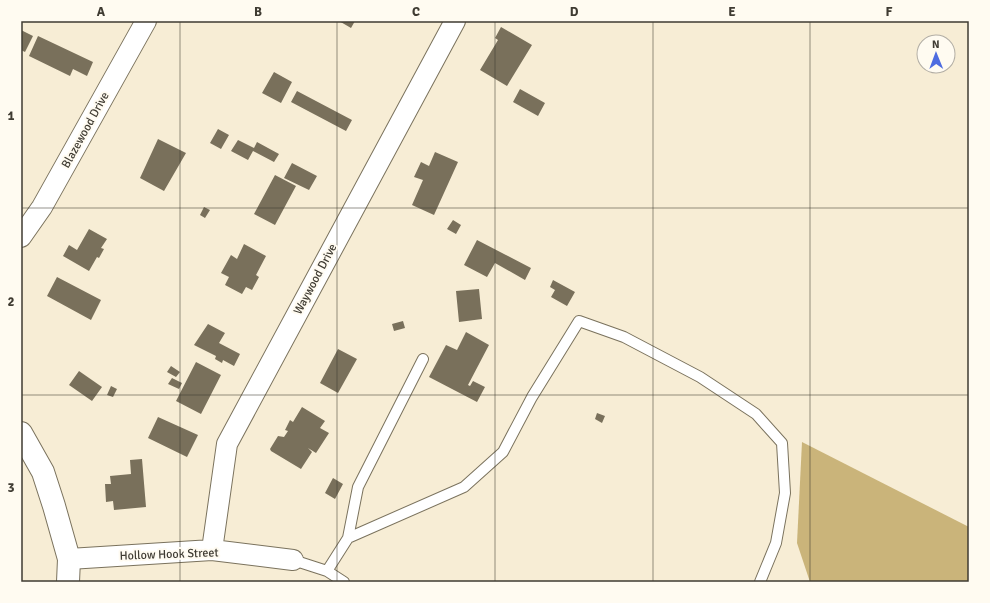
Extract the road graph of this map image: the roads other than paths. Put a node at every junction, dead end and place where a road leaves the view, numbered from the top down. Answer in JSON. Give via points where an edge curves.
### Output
{"nodes":[{"id":1,"x":146,"y":21,"type":"edge"},
{"id":2,"x":455,"y":21,"type":"edge"},
{"id":3,"x":21,"y":237,"type":"edge"},
{"id":4,"x":423,"y":359,"type":"dead end"},
{"id":5,"x":21,"y":433,"type":"edge"},
{"id":6,"x":348,"y":538,"type":"junction"},
{"id":7,"x":212,"y":550,"type":"junction"},
{"id":8,"x":69,"y":559,"type":"junction"},
{"id":9,"x":293,"y":560,"type":"joint"},
{"id":10,"x":327,"y":571,"type":"junction"},
{"id":11,"x":68,"y":582,"type":"edge"},
{"id":12,"x":344,"y":582,"type":"edge"},
{"id":13,"x":760,"y":582,"type":"edge"}],
"edges":[{"from":1,"to":3,"type":"street","name":"Blazewood Drive","via":[[42,207]]},
{"from":2,"to":7,"type":"street","name":"Waywood Drive","via":[[227,444]]},
{"from":4,"to":6,"type":"lane","via":[[358,488]]},
{"from":5,"to":8,"type":"street","via":[[42,472]]},
{"from":6,"to":10,"type":"lane"},
{"from":6,"to":13,"type":"lane","via":[[464,487],[503,452],[532,397],[579,321],[624,337],[700,377],[756,414],[782,443],[785,493],[776,543]]},
{"from":7,"to":8,"type":"street","name":"Hollow Hook Street"},
{"from":7,"to":9,"type":"street","name":"Hollow Hook Street"},
{"from":8,"to":11,"type":"street"},
{"from":9,"to":10,"type":"lane"},
{"from":10,"to":12,"type":"lane"}]}
